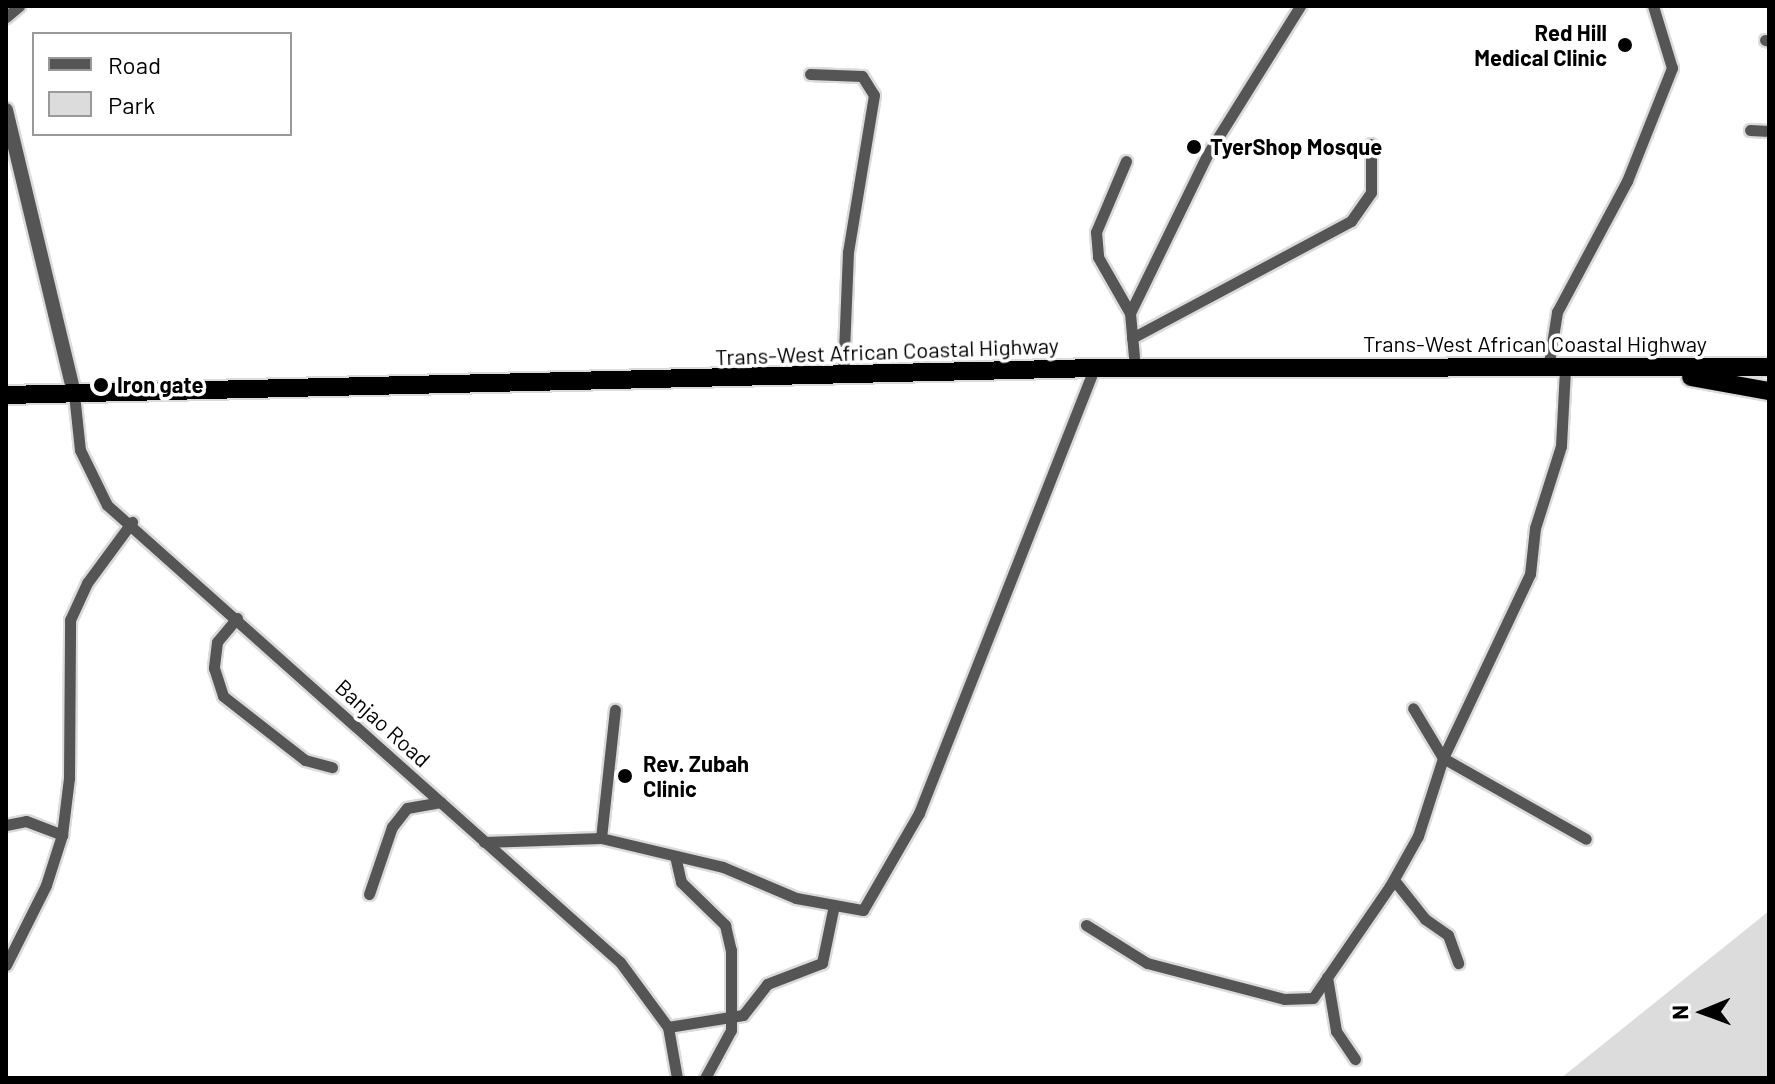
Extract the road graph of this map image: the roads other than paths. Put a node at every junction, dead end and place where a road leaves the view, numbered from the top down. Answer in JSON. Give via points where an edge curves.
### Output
{"nodes":[{"id":1,"x":19,"y":6,"type":"edge"},
{"id":2,"x":1300,"y":6,"type":"edge"},
{"id":3,"x":1653,"y":6,"type":"edge"},
{"id":4,"x":6,"y":17,"type":"edge"},
{"id":5,"x":810,"y":74,"type":"dead end"},
{"id":6,"x":6,"y":110,"type":"edge"},
{"id":7,"x":1750,"y":130,"type":"dead end"},
{"id":8,"x":1769,"y":131,"type":"edge"},
{"id":9,"x":1371,"y":144,"type":"dead end"},
{"id":10,"x":1126,"y":161,"type":"dead end"},
{"id":11,"x":1130,"y":313,"type":"junction"},
{"id":12,"x":1132,"y":338,"type":"junction"},
{"id":13,"x":1769,"y":367,"type":"edge"},
{"id":14,"x":1094,"y":368,"type":"junction"},
{"id":15,"x":1135,"y":368,"type":"junction"},
{"id":16,"x":1584,"y":368,"type":"junction"},
{"id":17,"x":1556,"y":369,"type":"junction"},
{"id":18,"x":843,"y":378,"type":"junction"},
{"id":19,"x":1769,"y":391,"type":"edge"},
{"id":20,"x":74,"y":394,"type":"junction"},
{"id":21,"x":6,"y":395,"type":"edge"},
{"id":22,"x":132,"y":522,"type":"junction"},
{"id":23,"x":237,"y":618,"type":"junction"},
{"id":24,"x":1413,"y":708,"type":"dead end"},
{"id":25,"x":615,"y":710,"type":"dead end"},
{"id":26,"x":1443,"y":758,"type":"junction"},
{"id":27,"x":332,"y":767,"type":"dead end"},
{"id":28,"x":440,"y":802,"type":"junction"},
{"id":29,"x":6,"y":825,"type":"edge"},
{"id":30,"x":62,"y":835,"type":"junction"},
{"id":31,"x":601,"y":838,"type":"junction"},
{"id":32,"x":1586,"y":839,"type":"dead end"},
{"id":33,"x":484,"y":842,"type":"junction"},
{"id":34,"x":675,"y":856,"type":"junction"},
{"id":35,"x":1394,"y":880,"type":"junction"},
{"id":36,"x":369,"y":894,"type":"dead end"},
{"id":37,"x":834,"y":905,"type":"junction"},
{"id":38,"x":1086,"y":925,"type":"dead end"},
{"id":39,"x":1458,"y":963,"type":"dead end"},
{"id":40,"x":6,"y":965,"type":"edge"},
{"id":41,"x":1327,"y":976,"type":"junction"},
{"id":42,"x":729,"y":1018,"type":"junction"},
{"id":43,"x":668,"y":1027,"type":"junction"},
{"id":44,"x":1355,"y":1059,"type":"dead end"},
{"id":45,"x":677,"y":1078,"type":"edge"},
{"id":46,"x":705,"y":1078,"type":"edge"}],
"edges":[{"from":1,"to":4,"type":"street"},
{"from":2,"to":11,"type":"street","via":[[1207,155]]},
{"from":3,"to":17,"type":"street","via":[[1672,68],[1627,181],[1557,312]]},
{"from":5,"to":18,"type":"street","via":[[862,76],[874,95],[848,252]]},
{"from":6,"to":20,"type":"street"},
{"from":7,"to":8,"type":"street"},
{"from":9,"to":12,"type":"street","via":[[1371,192],[1351,221]]},
{"from":10,"to":11,"type":"street","via":[[1096,232],[1098,257]]},
{"from":11,"to":12,"type":"street"},
{"from":12,"to":15,"type":"street"},
{"from":13,"to":16,"type":"highway","name":"Trans-West African Coastal Highway"},
{"from":14,"to":15,"type":"highway","name":"Trans-West African Coastal Highway"},
{"from":14,"to":18,"type":"highway","name":"Trans-West African Coastal Highway"},
{"from":14,"to":37,"type":"street","via":[[919,813],[863,910]]},
{"from":15,"to":17,"type":"highway","name":"Trans-West African Coastal Highway"},
{"from":16,"to":17,"type":"highway","name":"Trans-West African Coastal Highway"},
{"from":16,"to":19,"type":"highway"},
{"from":17,"to":26,"type":"street","via":[[1561,446],[1535,528],[1530,574]]},
{"from":18,"to":20,"type":"highway","name":"Trans-West African Coastal Highway"},
{"from":20,"to":21,"type":"highway","name":"Trans-West African Coastal Highway"},
{"from":20,"to":22,"type":"street","name":"Banjao Road","via":[[89,476],[107,505]]},
{"from":22,"to":23,"type":"street","name":"Banjao Road"},
{"from":22,"to":30,"type":"street","via":[[87,583],[70,620],[69,778]]},
{"from":23,"to":27,"type":"street","via":[[217,642],[214,668],[223,696],[305,760]]},
{"from":23,"to":28,"type":"street","name":"Banjao Road"},
{"from":24,"to":26,"type":"street"},
{"from":25,"to":31,"type":"street"},
{"from":26,"to":32,"type":"street"},
{"from":26,"to":35,"type":"street","via":[[1418,836]]},
{"from":28,"to":33,"type":"street","name":"Banjao Road"},
{"from":28,"to":36,"type":"street","via":[[407,808],[392,827]]},
{"from":29,"to":30,"type":"street","via":[[26,821]]},
{"from":30,"to":40,"type":"street","via":[[46,885]]},
{"from":31,"to":33,"type":"street"},
{"from":31,"to":34,"type":"street"},
{"from":33,"to":43,"type":"street","name":"Banjao Road","via":[[620,962]]},
{"from":34,"to":37,"type":"street","via":[[723,867],[796,898]]},
{"from":34,"to":42,"type":"street","via":[[681,882],[725,925],[731,950]]},
{"from":35,"to":39,"type":"street","via":[[1425,919],[1448,935]]},
{"from":35,"to":41,"type":"street"},
{"from":37,"to":42,"type":"street","via":[[822,963],[767,984],[743,1015]]},
{"from":38,"to":41,"type":"street","via":[[1147,963],[1284,999],[1313,998]]},
{"from":41,"to":44,"type":"street","via":[[1336,1031]]},
{"from":42,"to":43,"type":"street"},
{"from":42,"to":46,"type":"street","via":[[731,1030]]},
{"from":43,"to":45,"type":"street","name":"Banjao Road"}]}
